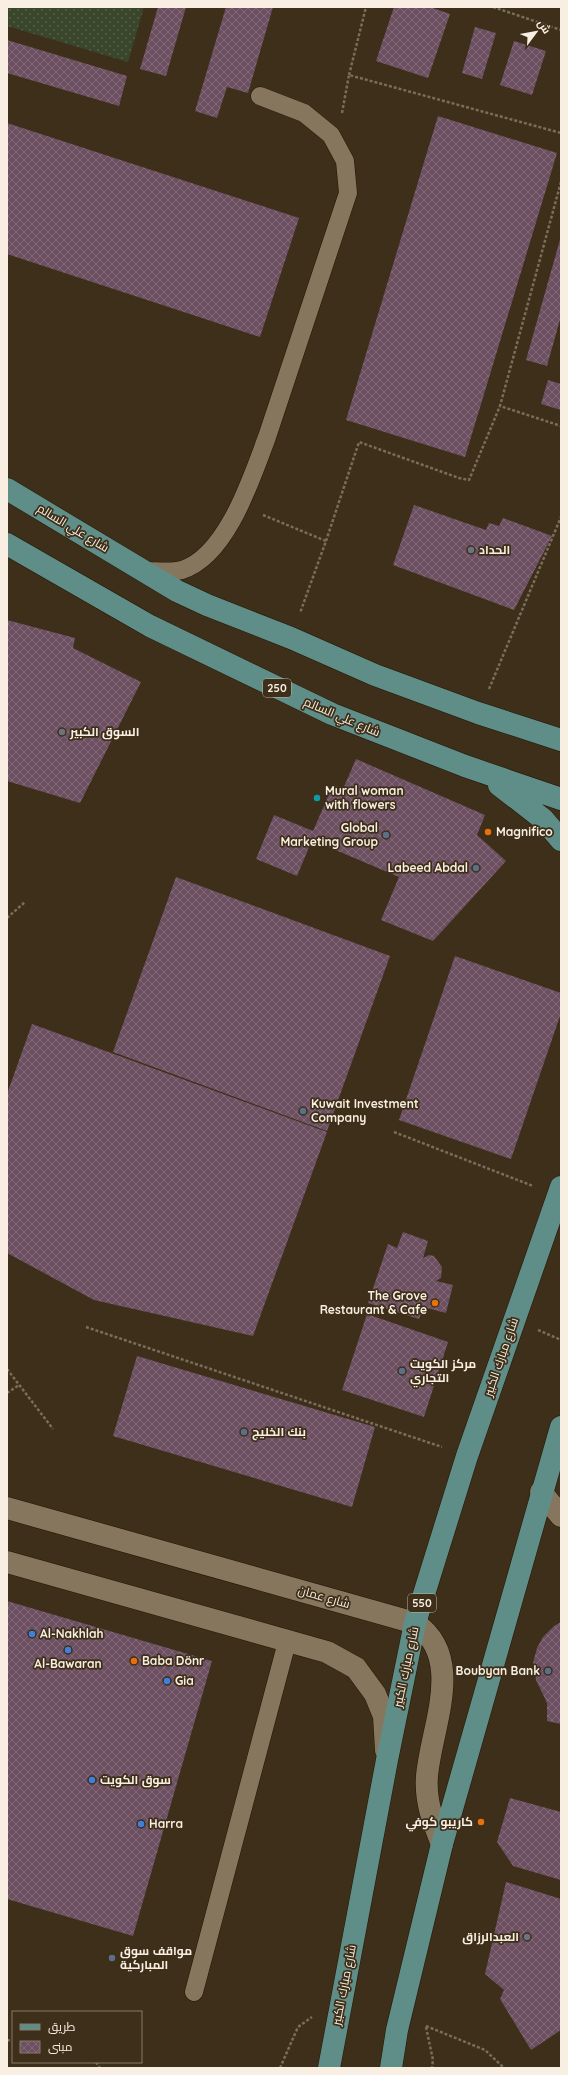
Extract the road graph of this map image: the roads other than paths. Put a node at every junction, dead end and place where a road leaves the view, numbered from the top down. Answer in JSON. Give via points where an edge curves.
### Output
{"nodes":[{"id":1,"x":260,"y":96,"type":"dead end"},
{"id":2,"x":7,"y":489,"type":"edge"},
{"id":3,"x":7,"y":544,"type":"edge"},
{"id":4,"x":145,"y":572,"type":"junction"},
{"id":5,"x":526,"y":728,"type":"junction"},
{"id":6,"x":561,"y":736,"type":"edge"},
{"id":7,"x":561,"y":740,"type":"edge"},
{"id":8,"x":465,"y":766,"type":"junction"},
{"id":9,"x":561,"y":799,"type":"edge"},
{"id":10,"x":561,"y":840,"type":"edge"},
{"id":11,"x":559,"y":1192,"type":"edge"},
{"id":12,"x":561,"y":1427,"type":"edge"},
{"id":13,"x":541,"y":1492,"type":"junction"},
{"id":14,"x":7,"y":1508,"type":"edge"},
{"id":15,"x":561,"y":1516,"type":"edge"},
{"id":16,"x":7,"y":1562,"type":"edge"},
{"id":17,"x":415,"y":1623,"type":"junction"},
{"id":18,"x":287,"y":1642,"type":"junction"},
{"id":19,"x":387,"y":1760,"type":"junction"},
{"id":20,"x":442,"y":1844,"type":"junction"},
{"id":21,"x":194,"y":1992,"type":"dead end"},
{"id":22,"x":399,"y":2023,"type":"junction"},
{"id":23,"x":335,"y":2032,"type":"junction"},
{"id":24,"x":319,"y":2068,"type":"edge"},
{"id":25,"x":329,"y":2068,"type":"edge"},
{"id":26,"x":391,"y":2068,"type":"edge"},
{"id":27,"x":399,"y":2068,"type":"edge"}],
"edges":[{"from":1,"to":4,"type":"lane","via":[[304,113],[330,135],[345,161],[348,193],[254,474],[228,527],[212,549],[196,563],[181,570]]},
{"from":2,"to":4,"type":"main road","name":"شارع علي السالم"},
{"from":3,"to":8,"type":"main road","name":"شارع علي السالم","number":"250","via":[[181,642],[332,714]]},
{"from":4,"to":5,"type":"main road","name":"شارع علي السالم","via":[[206,605],[291,638],[375,675]]},
{"from":5,"to":6,"type":"main road"},
{"from":5,"to":7,"type":"main road","name":"شارع علي السالم"},
{"from":8,"to":9,"type":"main road","name":"شارع علي السالم","number":"250"},
{"from":8,"to":10,"type":"main road","via":[[506,788],[543,819]]},
{"from":11,"to":17,"type":"main road","name":"شارع مبارك الكبير","number":"550","via":[[467,1456]]},
{"from":12,"to":13,"type":"main road"},
{"from":13,"to":15,"type":"street"},
{"from":13,"to":20,"type":"main road"},
{"from":14,"to":17,"type":"street","name":"شارع عمان"},
{"from":16,"to":18,"type":"street"},
{"from":17,"to":19,"type":"main road","name":"شارع مبارك الكبير","number":"550"},
{"from":17,"to":20,"type":"street","name":"شارع عمان","via":[[432,1638],[442,1663],[443,1679],[427,1776],[427,1796]]},
{"from":18,"to":19,"type":"street","via":[[327,1652],[356,1668],[375,1694],[384,1716]]},
{"from":18,"to":21,"type":"lane"},
{"from":19,"to":23,"type":"main road","name":"شارع مبارك الكبير","number":"550"},
{"from":20,"to":22,"type":"main road"},
{"from":22,"to":26,"type":"main road"},
{"from":22,"to":27,"type":"main road"},
{"from":23,"to":24,"type":"main road"},
{"from":23,"to":25,"type":"main road","name":"شارع مبارك الكبير","number":"550"}]}
